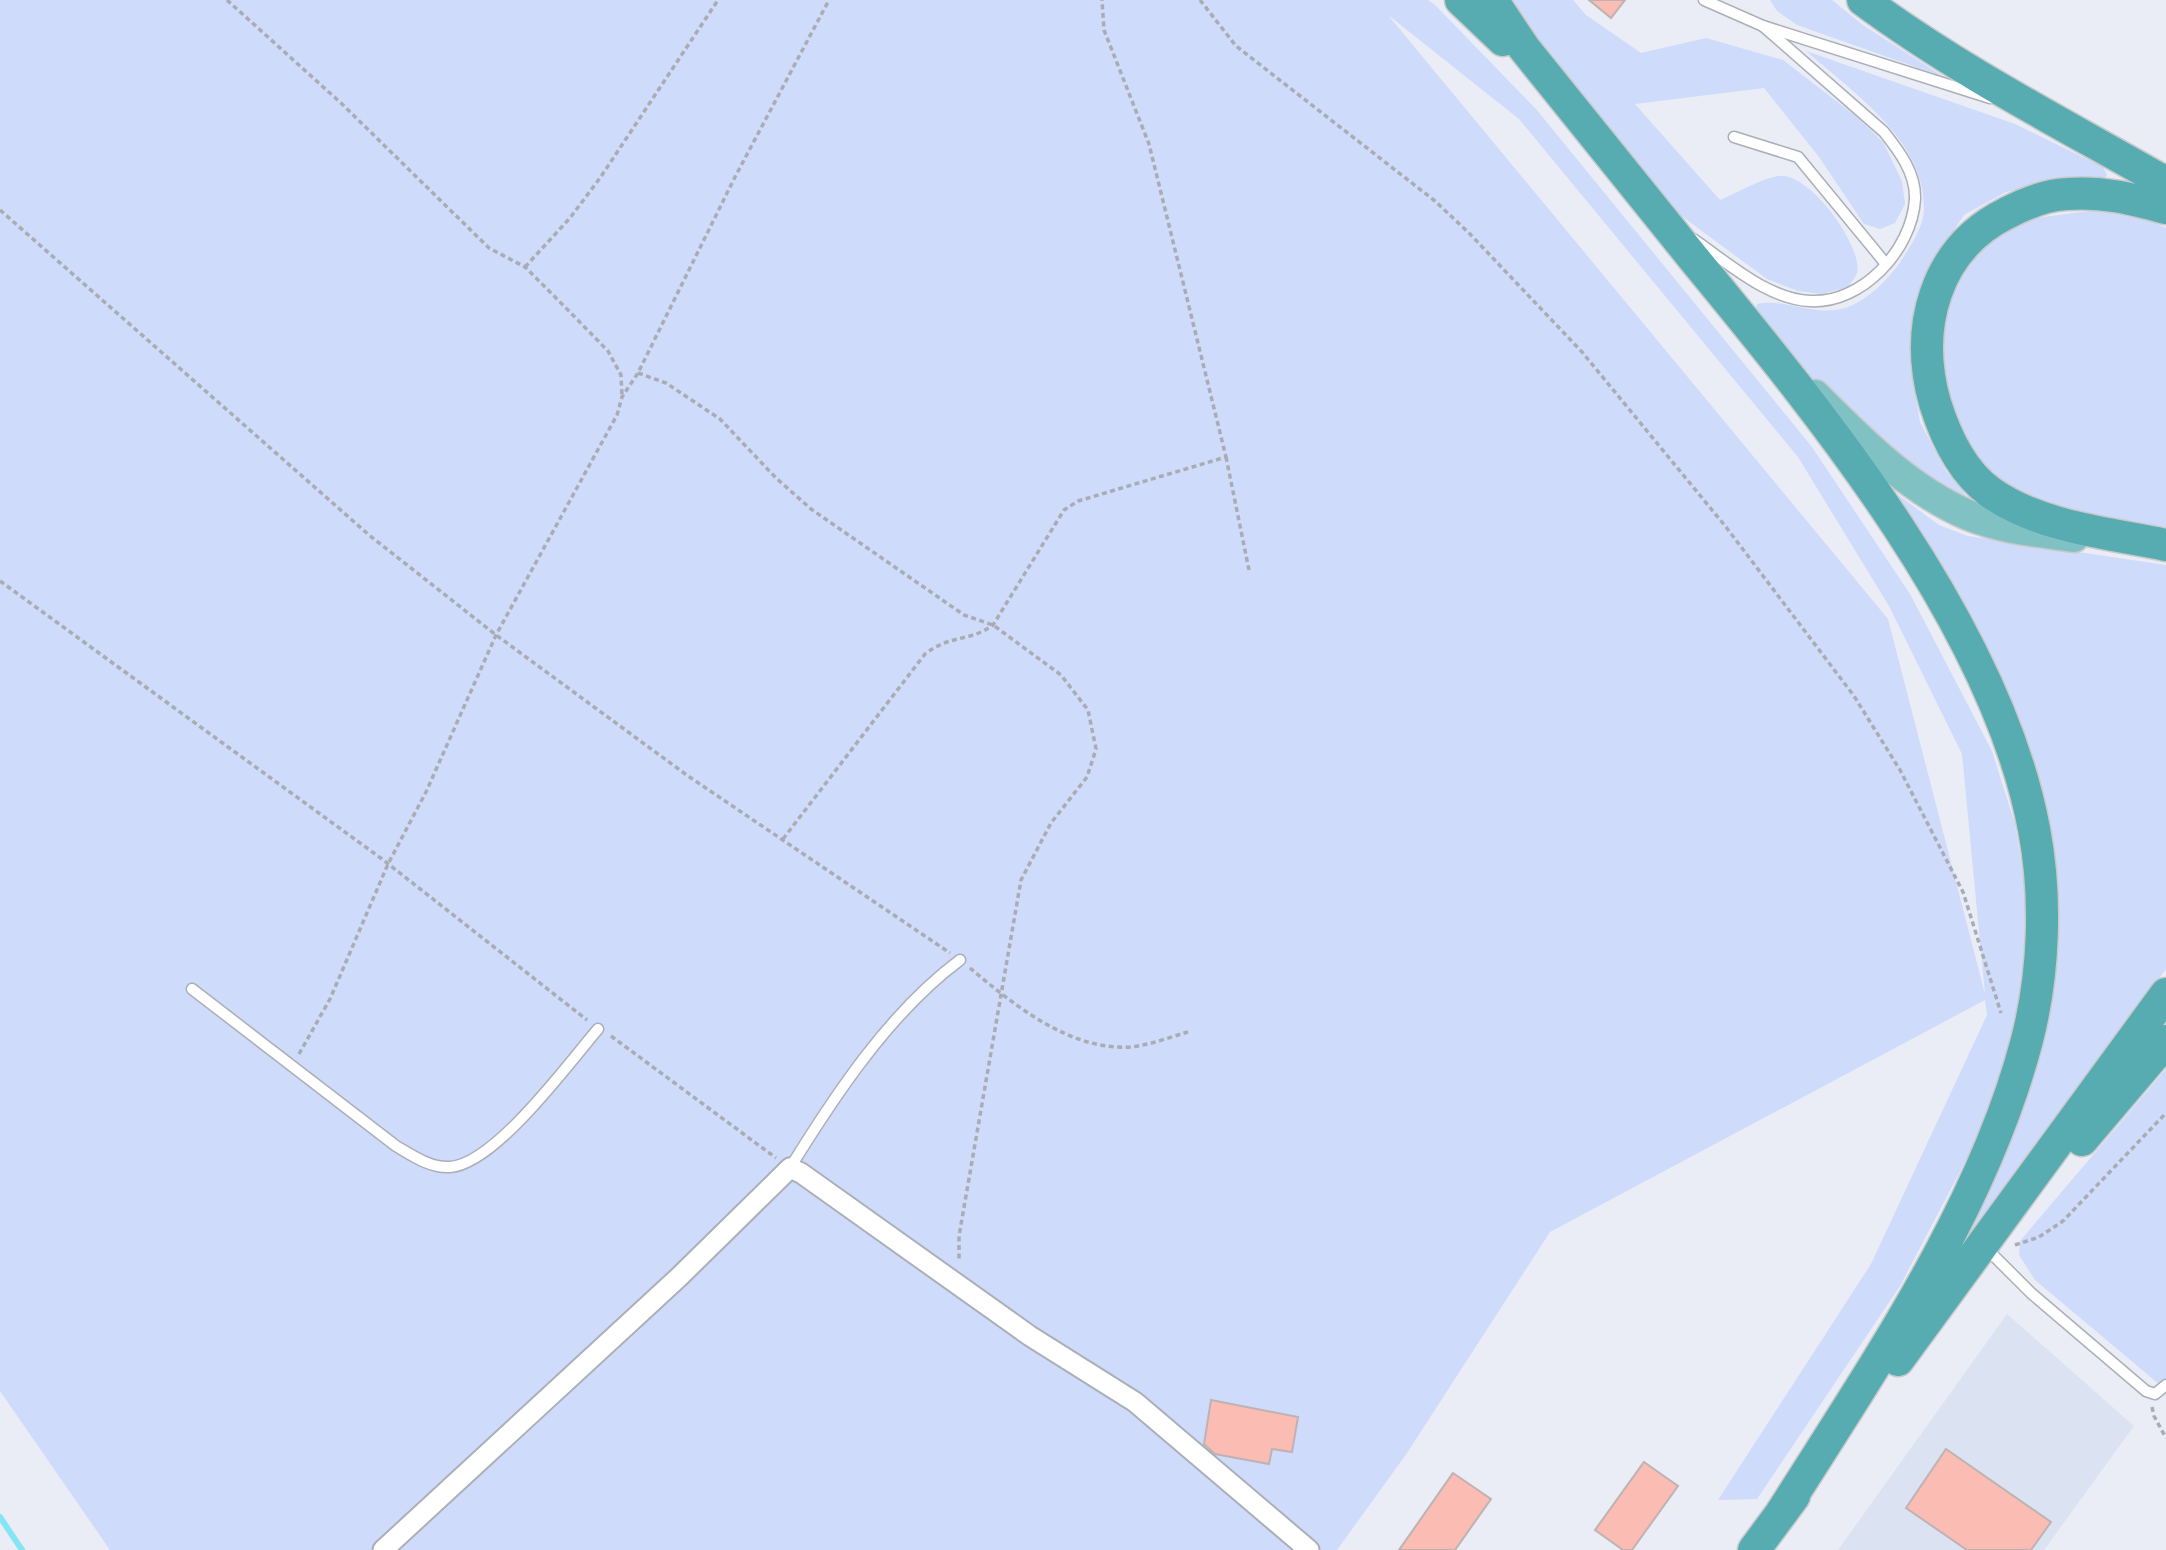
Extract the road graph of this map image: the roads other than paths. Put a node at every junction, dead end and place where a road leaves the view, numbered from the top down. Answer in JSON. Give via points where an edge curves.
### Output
{"nodes":[{"id":1,"x":1461,"y":0,"type":"edge"},
{"id":2,"x":1492,"y":0,"type":"edge"},
{"id":3,"x":1704,"y":0,"type":"edge"},
{"id":4,"x":1863,"y":0,"type":"edge"},
{"id":5,"x":1763,"y":26,"type":"junction"},
{"id":6,"x":1564,"y":97,"type":"junction"},
{"id":7,"x":2025,"y":106,"type":"junction"},
{"id":8,"x":1734,"y":137,"type":"dead end"},
{"id":9,"x":2166,"y":183,"type":"edge"},
{"id":10,"x":2166,"y":208,"type":"edge"},
{"id":11,"x":1660,"y":218,"type":"junction"},
{"id":12,"x":1886,"y":264,"type":"junction"},
{"id":13,"x":1763,"y":343,"type":"junction"},
{"id":14,"x":2166,"y":546,"type":"edge"},
{"id":15,"x":960,"y":960,"type":"road end"},
{"id":16,"x":192,"y":989,"type":"dead end"},
{"id":17,"x":2166,"y":994,"type":"edge"},
{"id":18,"x":598,"y":1029,"type":"dead end"},
{"id":19,"x":2166,"y":1041,"type":"edge"},
{"id":20,"x":790,"y":1168,"type":"junction"},
{"id":21,"x":1989,"y":1251,"type":"junction"},
{"id":22,"x":2166,"y":1385,"type":"edge"},
{"id":23,"x":1782,"y":1512,"type":"junction"},
{"id":24,"x":383,"y":1550,"type":"edge"},
{"id":25,"x":1309,"y":1550,"type":"edge"},
{"id":26,"x":1754,"y":1550,"type":"edge"}],
"edges":[{"from":1,"to":6,"type":"highway","via":[[1546,85]]},
{"from":2,"to":6,"type":"highway"},
{"from":3,"to":5,"type":"lane"},
{"from":4,"to":7,"type":"highway"},
{"from":5,"to":7,"type":"lane","via":[[1964,92]]},
{"from":5,"to":12,"type":"lane","via":[[1884,132],[1909,170],[1915,197],[1911,218]]},
{"from":6,"to":11,"type":"highway"},
{"from":7,"to":9,"type":"highway"},
{"from":8,"to":12,"type":"lane","via":[[1798,157]]},
{"from":10,"to":14,"type":"highway","via":[[2127,197],[2066,194],[2032,200],[1997,218],[1972,236],[1949,262],[1930,305],[1926,344],[1929,381],[1951,446],[1988,491],[2032,514]]},
{"from":11,"to":12,"type":"lane","via":[[1760,284],[1798,299],[1831,300],[1852,293]]},
{"from":11,"to":13,"type":"highway"},
{"from":13,"to":14,"type":"main road","via":[[1874,451],[1909,481],[1949,505],[2026,530]]},
{"from":13,"to":23,"type":"highway","via":[[1914,553],[1987,688],[2034,829],[2041,922],[2038,982],[2027,1040],[1998,1128],[1928,1275]]},
{"from":15,"to":20,"type":"lane","via":[[937,977],[833,1098]]},
{"from":16,"to":18,"type":"lane","via":[[396,1146],[427,1163],[452,1167],[475,1159],[499,1142]]},
{"from":17,"to":21,"type":"highway"},
{"from":19,"to":21,"type":"highway","via":[[2004,1227]]},
{"from":20,"to":24,"type":"street","via":[[669,1287]]},
{"from":20,"to":25,"type":"street","via":[[1030,1336],[1135,1402]]},
{"from":21,"to":22,"type":"lane","via":[[2031,1293],[2151,1394]]},
{"from":21,"to":23,"type":"highway","via":[[1923,1328]]},
{"from":23,"to":26,"type":"highway"}]}
